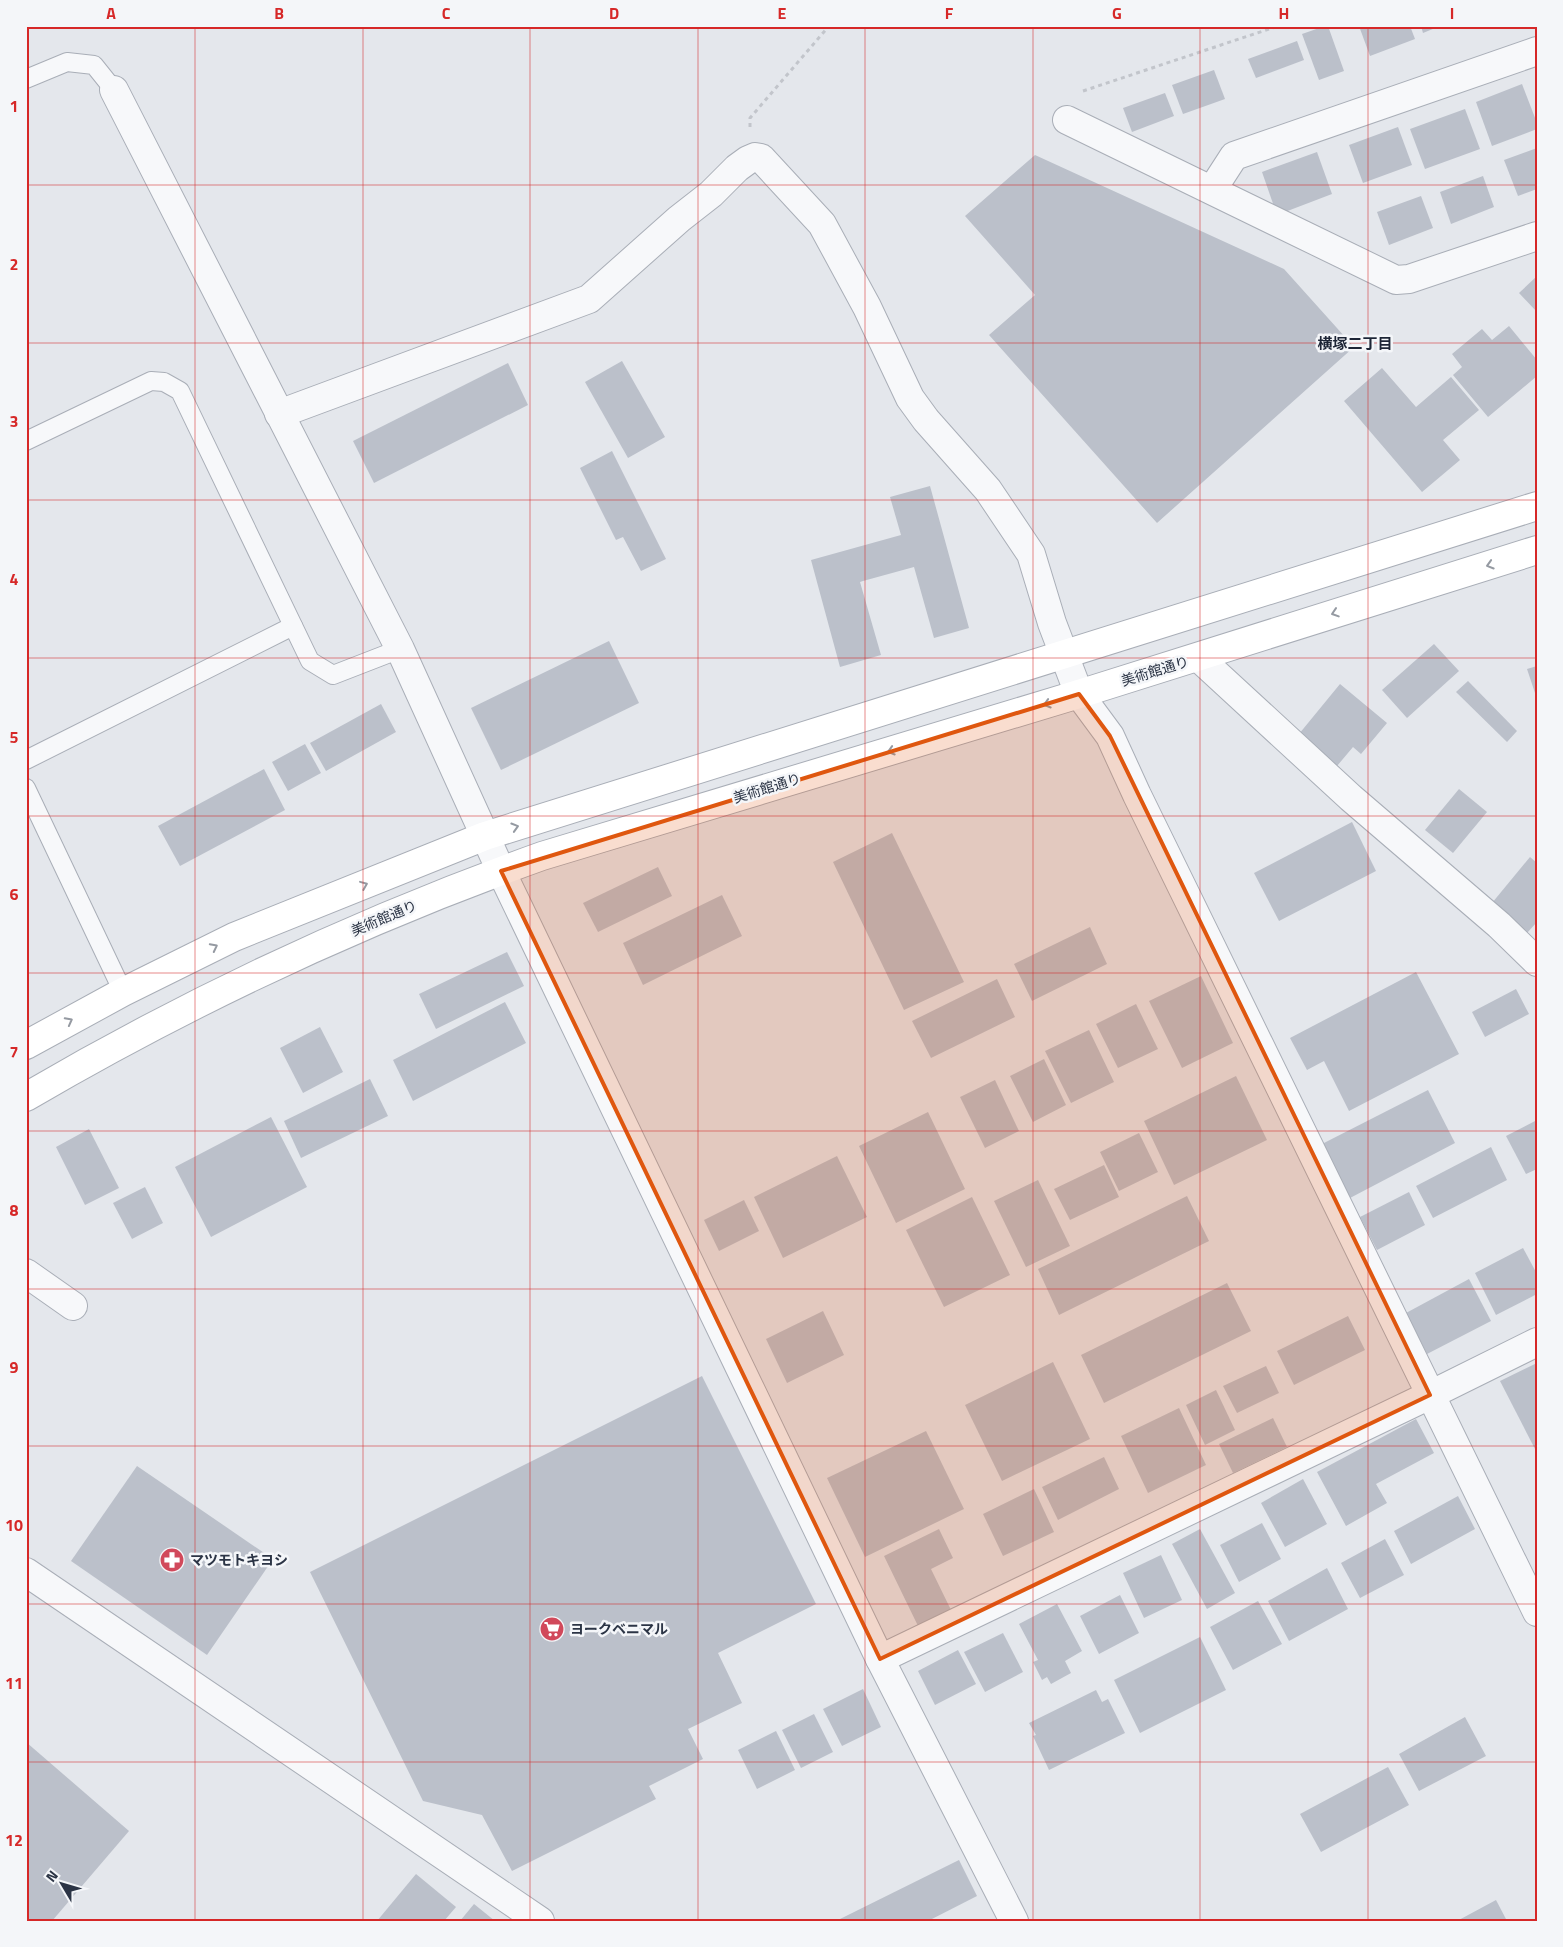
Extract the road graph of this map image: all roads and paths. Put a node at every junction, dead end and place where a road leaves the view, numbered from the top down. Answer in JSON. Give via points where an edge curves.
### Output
{"nodes":[{"id":1,"x":829,"y":26,"type":"edge"},
{"id":2,"x":1278,"y":26,"type":"edge"},
{"id":3,"x":1537,"y":51,"type":"edge"},
{"id":4,"x":26,"y":79,"type":"edge"},
{"id":5,"x":114,"y":90,"type":"joint"},
{"id":6,"x":1067,"y":120,"type":"joint"},
{"id":7,"x":748,"y":160,"type":"junction"},
{"id":8,"x":1212,"y":190,"type":"junction"},
{"id":9,"x":1537,"y":236,"type":"edge"},
{"id":10,"x":279,"y":414,"type":"junction"},
{"id":11,"x":26,"y":440,"type":"edge"},
{"id":12,"x":1537,"y":506,"type":"edge"},
{"id":13,"x":1537,"y":550,"type":"edge"},
{"id":14,"x":293,"y":626,"type":"junction"},
{"id":15,"x":400,"y":650,"type":"junction"},
{"id":16,"x":1062,"y":654,"type":"junction"},
{"id":17,"x":1199,"y":658,"type":"junction"},
{"id":18,"x":1079,"y":694,"type":"junction"},
{"id":19,"x":26,"y":760,"type":"edge"},
{"id":20,"x":26,"y":788,"type":"edge"},
{"id":21,"x":485,"y":836,"type":"junction"},
{"id":22,"x":501,"y":871,"type":"junction"},
{"id":23,"x":1536,"y":959,"type":"edge"},
{"id":24,"x":123,"y":992,"type":"junction"},
{"id":25,"x":26,"y":1044,"type":"edge"},
{"id":26,"x":26,"y":1097,"type":"edge"},
{"id":27,"x":26,"y":1273,"type":"edge"},
{"id":28,"x":74,"y":1306,"type":"dead end"},
{"id":29,"x":1537,"y":1342,"type":"edge"},
{"id":30,"x":1430,"y":1396,"type":"junction"},
{"id":31,"x":26,"y":1572,"type":"edge"},
{"id":32,"x":1537,"y":1612,"type":"edge"},
{"id":33,"x":880,"y":1659,"type":"junction"},
{"id":34,"x":540,"y":1921,"type":"edge"},
{"id":35,"x":1014,"y":1921,"type":"edge"}],
"edges":[{"from":1,"to":7,"type":"path","via":[[750,118]]},
{"from":2,"to":6,"type":"path","via":[[1083,91]]},
{"from":3,"to":8,"type":"street","via":[[1234,156]]},
{"from":4,"to":5,"type":"lane","via":[[68,62],[94,65]]},
{"from":5,"to":10,"type":"street"},
{"from":6,"to":8,"type":"street"},
{"from":7,"to":10,"type":"street","via":[[589,299]]},
{"from":7,"to":16,"type":"street","via":[[761,158],[822,224],[867,307],[910,398],[988,490],[1031,554]]},
{"from":8,"to":9,"type":"street","via":[[1396,280],[1409,279]]},
{"from":10,"to":15,"type":"street"},
{"from":11,"to":14,"type":"lane","via":[[150,381],[164,382],[180,390]]},
{"from":12,"to":16,"type":"street"},
{"from":13,"to":17,"type":"street","name":"美術館通り","one_way":true},
{"from":14,"to":15,"type":"lane","via":[[310,661],[333,675]]},
{"from":14,"to":19,"type":"lane"},
{"from":15,"to":21,"type":"street"},
{"from":16,"to":18,"type":"street"},
{"from":21,"to":16,"type":"street","one_way":true},
{"from":17,"to":18,"type":"street","name":"美術館通り"},
{"from":17,"to":23,"type":"street","via":[[1351,798]]},
{"from":18,"to":22,"type":"street","name":"美術館通り","one_way":true,"via":[[561,850]]},
{"from":18,"to":30,"type":"street","via":[[1110,736]]},
{"from":20,"to":24,"type":"lane"},
{"from":21,"to":22,"type":"street"},
{"from":24,"to":21,"type":"street","one_way":true,"via":[[234,937]]},
{"from":22,"to":26,"type":"street","name":"美術館通り","via":[[322,944],[192,1007]]},
{"from":22,"to":33,"type":"street"},
{"from":25,"to":24,"type":"street","one_way":true},
{"from":27,"to":28,"type":"street"},
{"from":29,"to":30,"type":"street"},
{"from":30,"to":32,"type":"street"},
{"from":30,"to":33,"type":"street"},
{"from":31,"to":34,"type":"street"},
{"from":33,"to":35,"type":"street"}]}
